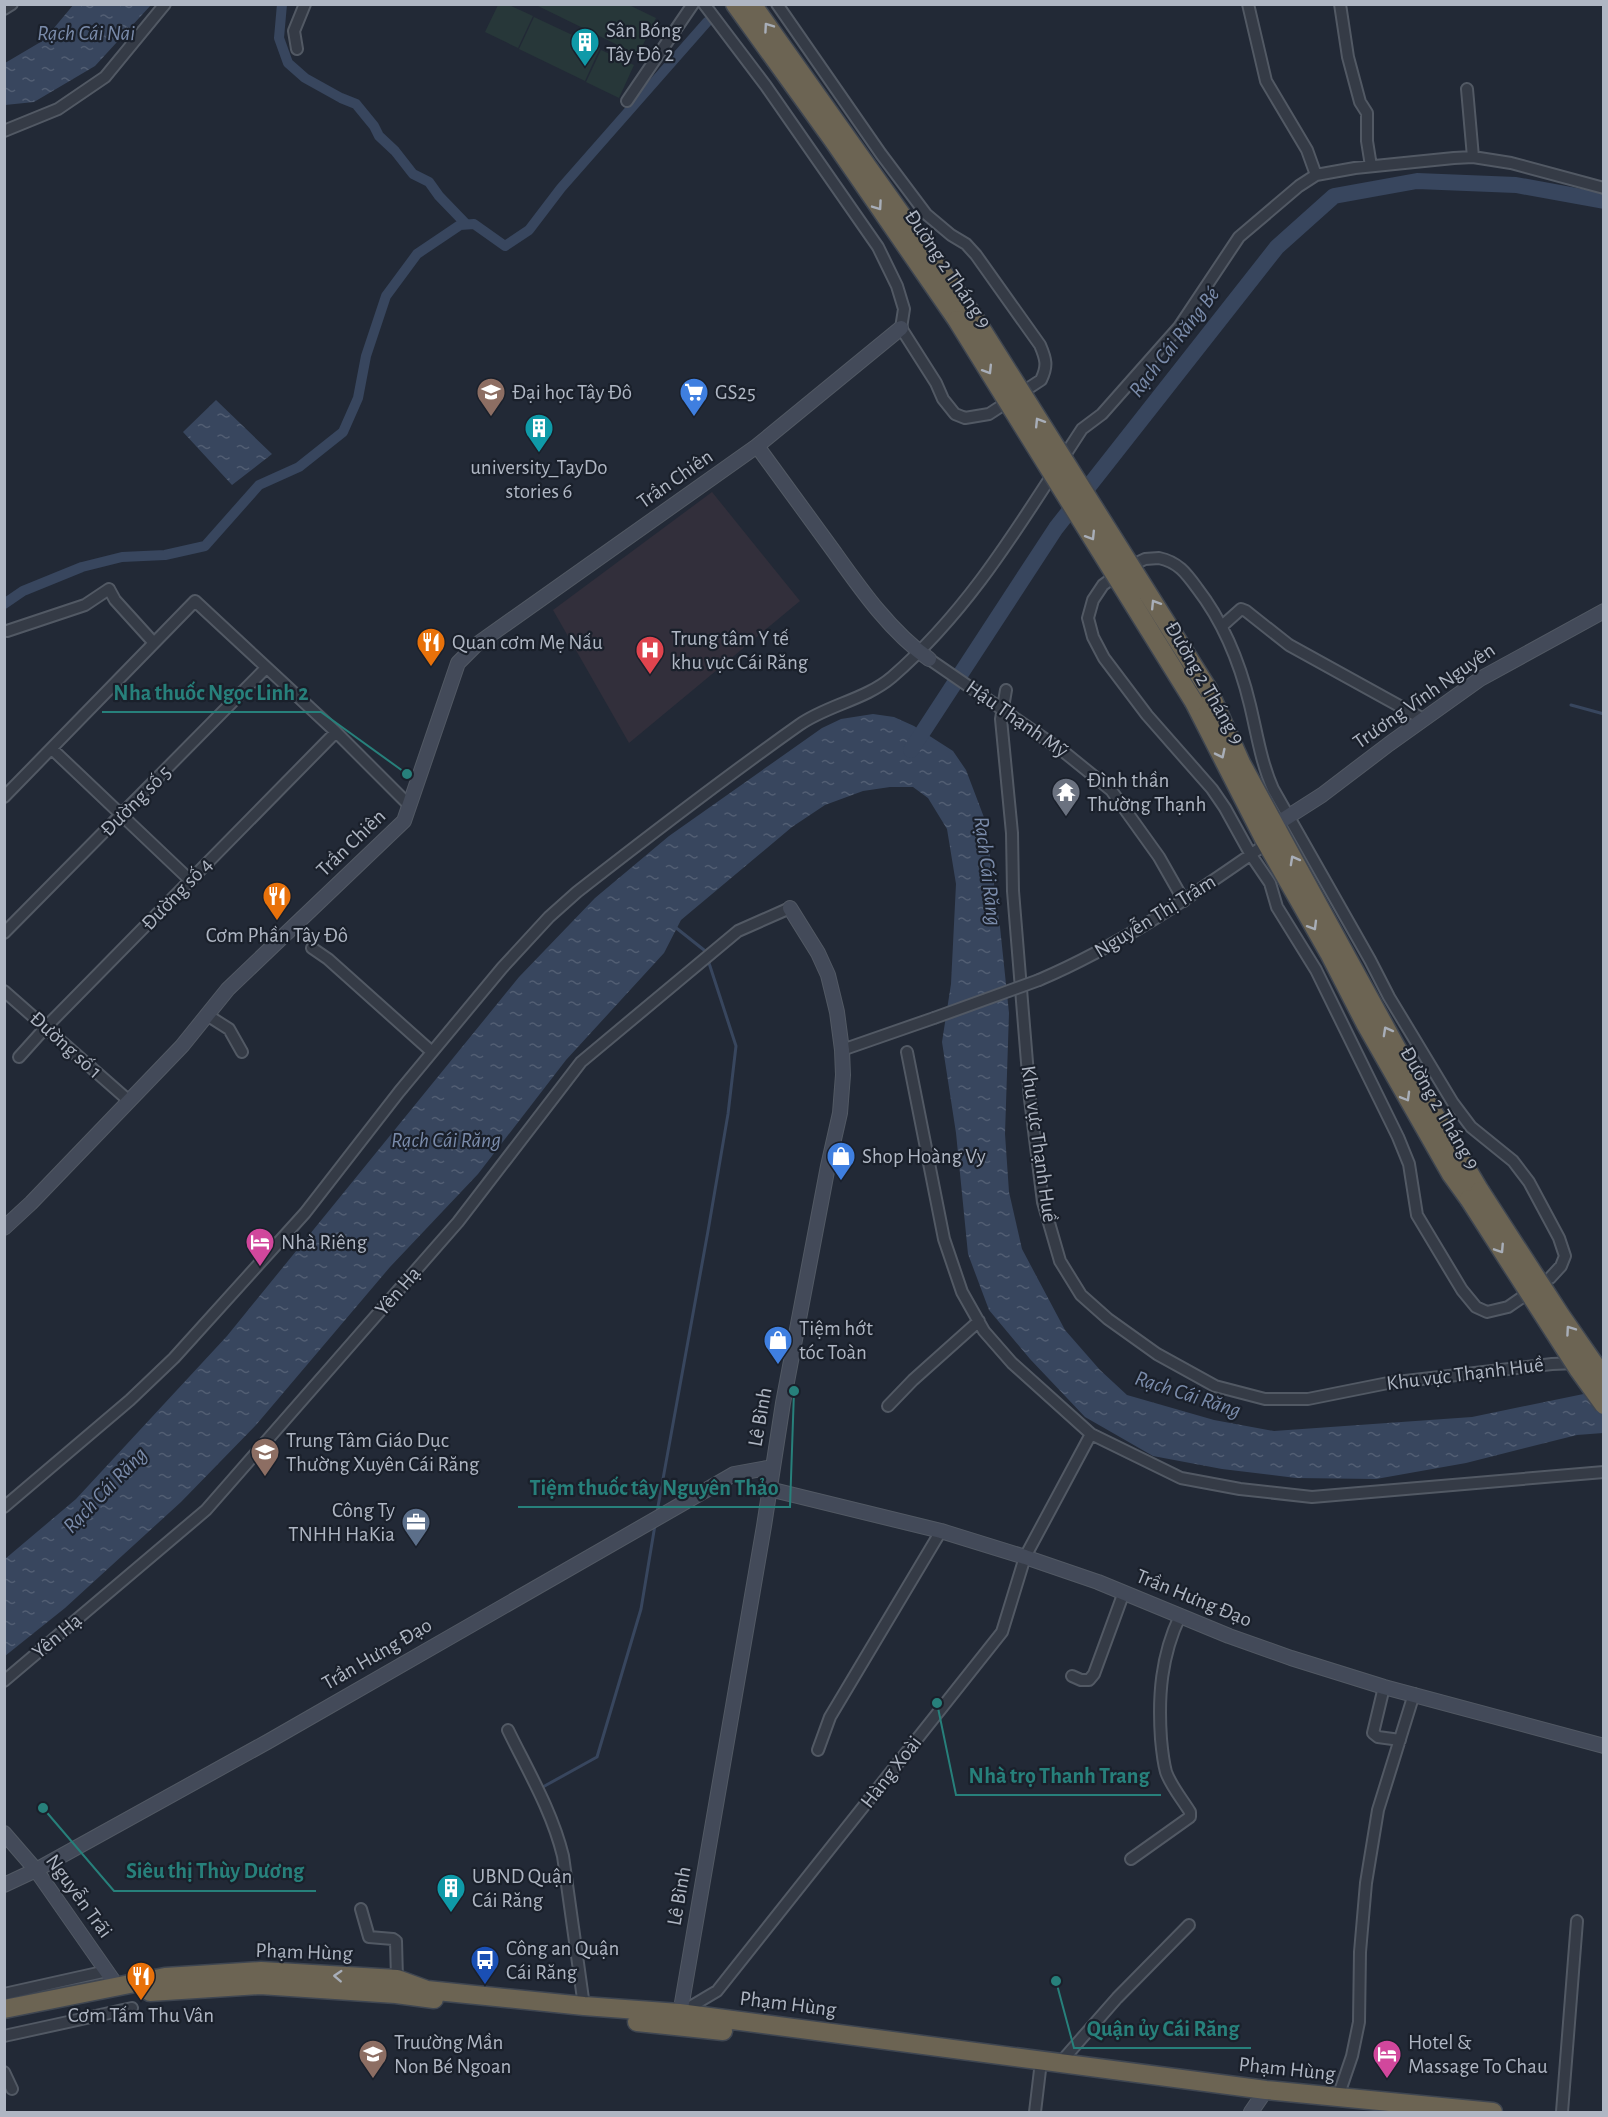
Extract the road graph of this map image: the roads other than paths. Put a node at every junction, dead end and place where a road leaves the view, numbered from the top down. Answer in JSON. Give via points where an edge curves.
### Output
{"nodes":[{"id":1,"x":12,"y":4,"type":"edge"},
{"id":2,"x":165,"y":4,"type":"edge"},
{"id":3,"x":305,"y":4,"type":"edge"},
{"id":4,"x":693,"y":4,"type":"edge"},
{"id":5,"x":704,"y":4,"type":"edge"},
{"id":6,"x":735,"y":4,"type":"edge"},
{"id":7,"x":752,"y":4,"type":"edge"},
{"id":8,"x":777,"y":4,"type":"edge"},
{"id":9,"x":1248,"y":4,"type":"edge"},
{"id":10,"x":1340,"y":4,"type":"edge"},
{"id":11,"x":4,"y":9,"type":"edge"},
{"id":12,"x":297,"y":50,"type":"dead end"},
{"id":13,"x":822,"y":69,"type":"junction"},
{"id":14,"x":807,"y":81,"type":"junction"},
{"id":15,"x":1467,"y":89,"type":"dead end"},
{"id":16,"x":627,"y":101,"type":"dead end"},
{"id":17,"x":4,"y":131,"type":"edge"},
{"id":18,"x":1473,"y":158,"type":"junction"},
{"id":19,"x":849,"y":163,"type":"junction"},
{"id":20,"x":1371,"y":166,"type":"junction"},
{"id":21,"x":1316,"y":175,"type":"junction"},
{"id":22,"x":831,"y":178,"type":"junction"},
{"id":23,"x":1604,"y":188,"type":"edge"},
{"id":24,"x":964,"y":317,"type":"junction"},
{"id":25,"x":901,"y":328,"type":"junction"},
{"id":26,"x":756,"y":446,"type":"junction"},
{"id":27,"x":1604,"y":611,"type":"edge"},
{"id":28,"x":1222,"y":626,"type":"junction"},
{"id":29,"x":7,"y":631,"type":"dead end"},
{"id":30,"x":154,"y":644,"type":"junction"},
{"id":31,"x":924,"y":655,"type":"junction"},
{"id":32,"x":266,"y":668,"type":"junction"},
{"id":33,"x":1006,"y":690,"type":"dead end"},
{"id":34,"x":998,"y":710,"type":"junction"},
{"id":35,"x":1424,"y":719,"type":"junction"},
{"id":36,"x":336,"y":732,"type":"junction"},
{"id":37,"x":52,"y":749,"type":"junction"},
{"id":38,"x":1252,"y":783,"type":"junction"},
{"id":39,"x":1273,"y":789,"type":"junction"},
{"id":40,"x":4,"y":797,"type":"edge"},
{"id":41,"x":409,"y":805,"type":"junction"},
{"id":42,"x":121,"y":816,"type":"junction"},
{"id":43,"x":1282,"y":821,"type":"junction"},
{"id":44,"x":1266,"y":844,"type":"junction"},
{"id":45,"x":1251,"y":855,"type":"junction"},
{"id":46,"x":191,"y":881,"type":"junction"},
{"id":47,"x":1270,"y":883,"type":"junction"},
{"id":48,"x":1184,"y":901,"type":"junction"},
{"id":49,"x":1298,"y":901,"type":"junction"},
{"id":50,"x":790,"y":908,"type":"joint"},
{"id":51,"x":4,"y":933,"type":"edge"},
{"id":52,"x":312,"y":948,"type":"dead end"},
{"id":53,"x":4,"y":991,"type":"edge"},
{"id":54,"x":207,"y":1015,"type":"junction"},
{"id":55,"x":46,"y":1027,"type":"junction"},
{"id":56,"x":842,"y":1050,"type":"junction"},
{"id":57,"x":242,"y":1052,"type":"dead end"},
{"id":58,"x":432,"y":1052,"type":"junction"},
{"id":59,"x":907,"y":1052,"type":"dead end"},
{"id":60,"x":19,"y":1057,"type":"dead end"},
{"id":61,"x":128,"y":1100,"type":"junction"},
{"id":62,"x":1474,"y":1195,"type":"junction"},
{"id":63,"x":4,"y":1228,"type":"edge"},
{"id":64,"x":979,"y":1321,"type":"junction"},
{"id":65,"x":1604,"y":1362,"type":"edge"},
{"id":66,"x":1604,"y":1378,"type":"edge"},
{"id":67,"x":1604,"y":1405,"type":"edge"},
{"id":68,"x":888,"y":1406,"type":"dead end"},
{"id":69,"x":1091,"y":1434,"type":"junction"},
{"id":70,"x":772,"y":1467,"type":"junction"},
{"id":71,"x":1604,"y":1472,"type":"edge"},
{"id":72,"x":770,"y":1489,"type":"junction"},
{"id":73,"x":4,"y":1508,"type":"edge"},
{"id":74,"x":941,"y":1531,"type":"junction"},
{"id":75,"x":1026,"y":1557,"type":"junction"},
{"id":76,"x":1124,"y":1592,"type":"junction"},
{"id":77,"x":1180,"y":1616,"type":"junction"},
{"id":78,"x":1072,"y":1676,"type":"dead end"},
{"id":79,"x":4,"y":1681,"type":"edge"},
{"id":80,"x":1383,"y":1687,"type":"junction"},
{"id":81,"x":1414,"y":1694,"type":"junction"},
{"id":82,"x":508,"y":1730,"type":"dead end"},
{"id":83,"x":1400,"y":1740,"type":"junction"},
{"id":84,"x":1604,"y":1746,"type":"edge"},
{"id":85,"x":818,"y":1750,"type":"dead end"},
{"id":86,"x":4,"y":1833,"type":"edge"},
{"id":87,"x":1131,"y":1859,"type":"dead end"},
{"id":88,"x":36,"y":1870,"type":"junction"},
{"id":89,"x":4,"y":1885,"type":"edge"},
{"id":90,"x":361,"y":1909,"type":"dead end"},
{"id":91,"x":1577,"y":1921,"type":"dead end"},
{"id":92,"x":1189,"y":1924,"type":"dead end"},
{"id":93,"x":112,"y":1979,"type":"junction"},
{"id":94,"x":397,"y":1987,"type":"junction"},
{"id":95,"x":4,"y":1994,"type":"edge"},
{"id":96,"x":79,"y":2000,"type":"junction"},
{"id":97,"x":584,"y":2006,"type":"junction"},
{"id":98,"x":132,"y":2008,"type":"dead end"},
{"id":99,"x":4,"y":2009,"type":"edge"},
{"id":100,"x":679,"y":2019,"type":"junction"},
{"id":101,"x":4,"y":2022,"type":"edge"},
{"id":102,"x":4,"y":2036,"type":"edge"},
{"id":103,"x":1017,"y":2062,"type":"junction"},
{"id":104,"x":1060,"y":2063,"type":"junction"},
{"id":105,"x":1040,"y":2070,"type":"junction"},
{"id":106,"x":4,"y":2072,"type":"edge"},
{"id":107,"x":12,"y":2089,"type":"dead end"},
{"id":108,"x":1264,"y":2093,"type":"junction"},
{"id":109,"x":1338,"y":2097,"type":"junction"},
{"id":110,"x":1035,"y":2112,"type":"edge"},
{"id":111,"x":1251,"y":2112,"type":"edge"},
{"id":112,"x":1433,"y":2112,"type":"edge"},
{"id":113,"x":1493,"y":2112,"type":"edge"},
{"id":114,"x":1562,"y":2112,"type":"edge"}],
"edges":[{"from":1,"to":11,"type":"street"},
{"from":2,"to":17,"type":"street","via":[[105,77],[58,109]]},
{"from":3,"to":12,"type":"street","via":[[294,31]]},
{"from":4,"to":16,"type":"street"},
{"from":5,"to":22,"type":"street"},
{"from":6,"to":19,"type":"highway","name":"Đường 2 Tháng 9"},
{"from":14,"to":7,"type":"highway","name":"Đường 2 Tháng 9","one_way":true},
{"from":8,"to":13,"type":"street"},
{"from":9,"to":21,"type":"street","via":[[1266,81]]},
{"from":10,"to":20,"type":"street","via":[[1348,57],[1360,102],[1367,113]]},
{"from":13,"to":14,"type":"street"},
{"from":13,"to":25,"type":"street","via":[[926,214],[966,244],[989,272],[1040,345],[1047,361],[1045,372],[1041,380],[989,414],[965,418],[955,414],[943,399]]},
{"from":14,"to":24,"type":"highway","name":"Đường 2 Tháng 9"},
{"from":15,"to":18,"type":"street"},
{"from":18,"to":20,"type":"street"},
{"from":18,"to":23,"type":"street","via":[[1511,163]]},
{"from":19,"to":22,"type":"street"},
{"from":19,"to":24,"type":"highway","name":"Đường 2 Tháng 9","one_way":true},
{"from":20,"to":21,"type":"street"},
{"from":21,"to":31,"type":"street","via":[[1239,237],[1179,327],[1102,414],[1082,429],[988,572]]},
{"from":22,"to":25,"type":"street","via":[[878,248],[897,286],[904,309]]},
{"from":38,"to":24,"type":"highway","name":"Đường 2 Tháng 9","one_way":true,"bridge":true,"via":[[1208,690]]},
{"from":24,"to":44,"type":"highway","name":"Đường 2 Tháng 9","one_way":true,"bridge":true,"via":[[1194,702]]},
{"from":25,"to":26,"type":"street","name":"Trần Chiên"},
{"from":26,"to":31,"type":"street","via":[[856,582],[885,618]]},
{"from":26,"to":41,"type":"street","name":"Trần Chiên","via":[[477,645],[458,663]]},
{"from":27,"to":35,"type":"street","name":"Trương Vĩnh Nguyên","via":[[1480,679]]},
{"from":28,"to":35,"type":"street","via":[[1241,609],[1246,611],[1288,645]]},
{"from":28,"to":39,"type":"street","via":[[1234,650],[1263,766]]},
{"from":28,"to":45,"type":"street","via":[[1187,574],[1172,561],[1159,558],[1145,559],[1126,568],[1103,585],[1088,618],[1104,658],[1212,789]]},
{"from":29,"to":30,"type":"street","via":[[85,605],[109,589]]},
{"from":30,"to":32,"type":"street","via":[[195,602]]},
{"from":30,"to":37,"type":"street"},
{"from":31,"to":34,"type":"street","name":"Hậu Thạnh Mỹ"},
{"from":31,"to":58,"type":"street","via":[[864,694],[801,724],[577,892],[502,968]]},
{"from":32,"to":36,"type":"street"},
{"from":32,"to":42,"type":"street","name":"Đường số 5"},
{"from":33,"to":34,"type":"street","name":"Khu vực Thạnh Huề"},
{"from":34,"to":48,"type":"street","name":"Hậu Thạnh Mỹ","via":[[1064,752],[1111,790],[1160,857]]},
{"from":34,"to":65,"type":"street","name":"Khu vực Thạnh Huề","via":[[1012,833],[1029,1087],[1043,1202],[1060,1261],[1081,1295],[1157,1354],[1215,1386],[1265,1399],[1308,1399],[1388,1383],[1552,1364]]},
{"from":35,"to":43,"type":"street","name":"Trương Vĩnh Nguyên"},
{"from":36,"to":41,"type":"street"},
{"from":36,"to":46,"type":"street","name":"Đường số 4"},
{"from":37,"to":40,"type":"street"},
{"from":37,"to":42,"type":"street"},
{"from":38,"to":39,"type":"street"},
{"from":38,"to":43,"type":"highway","name":"Đường 2 Tháng 9"},
{"from":39,"to":43,"type":"street"},
{"from":41,"to":54,"type":"street","name":"Trần Chiên","via":[[404,821],[228,990]]},
{"from":42,"to":46,"type":"street"},
{"from":42,"to":51,"type":"street","name":"Đường số 5"},
{"from":43,"to":47,"type":"street","via":[[1453,1103],[1471,1127],[1513,1161],[1559,1238],[1565,1256],[1561,1266],[1508,1307],[1487,1312],[1476,1306],[1462,1290],[1417,1215],[1409,1164],[1398,1137],[1316,970],[1277,907]]},
{"from":62,"to":43,"type":"highway","name":"Đường 2 Tháng 9","one_way":true},
{"from":44,"to":45,"type":"street","name":"Nguyễn Thị Trâm"},
{"from":44,"to":49,"type":"highway","name":"Đường 2 Tháng 9"},
{"from":45,"to":47,"type":"street"},
{"from":45,"to":48,"type":"street","name":"Nguyễn Thị Trâm"},
{"from":46,"to":55,"type":"street","name":"Đường số 4"},
{"from":47,"to":49,"type":"street"},
{"from":48,"to":56,"type":"street","name":"Nguyễn Thị Trâm","bridge":true,"via":[[1109,947],[1039,980]]},
{"from":49,"to":62,"type":"highway","name":"Đường 2 Tháng 9","one_way":true,"via":[[1451,1174]]},
{"from":50,"to":56,"type":"street","name":"Lê Bình","via":[[828,975]]},
{"from":50,"to":79,"type":"street","name":"Yên Hạ","via":[[738,931],[581,1062],[458,1222],[206,1510]]},
{"from":52,"to":58,"type":"street"},
{"from":53,"to":55,"type":"street","name":"Đường số 1"},
{"from":54,"to":57,"type":"street","via":[[229,1029]]},
{"from":54,"to":61,"type":"street","name":"Trần Chiên"},
{"from":55,"to":60,"type":"street","name":"Đường số 4"},
{"from":55,"to":61,"type":"street","name":"Đường số 1"},
{"from":56,"to":70,"type":"street","name":"Lê Bình","via":[[840,1113]]},
{"from":58,"to":73,"type":"street","via":[[305,1213],[174,1358]]},
{"from":59,"to":64,"type":"street","via":[[944,1239],[962,1292]]},
{"from":61,"to":63,"type":"street","name":"Trần Chiên"},
{"from":66,"to":62,"type":"highway","name":"Đường 2 Tháng 9","one_way":true,"bridge":true},
{"from":62,"to":67,"type":"highway","name":"Đường 2 Tháng 9","one_way":true,"bridge":true,"via":[[1578,1369]]},
{"from":64,"to":68,"type":"street"},
{"from":64,"to":69,"type":"street","via":[[1012,1363]]},
{"from":69,"to":71,"type":"street","via":[[1181,1478],[1312,1497]]},
{"from":69,"to":75,"type":"street","name":"Hàng Xoài"},
{"from":70,"to":72,"type":"street","name":"Lê Bình"},
{"from":70,"to":88,"type":"street","name":"Trần Hưng Đạo","via":[[734,1474]]},
{"from":72,"to":74,"type":"street","name":"Trần Hưng Đạo"},
{"from":72,"to":100,"type":"street","name":"Lê Bình"},
{"from":74,"to":75,"type":"street","name":"Trần Hưng Đạo"},
{"from":74,"to":85,"type":"street","via":[[830,1717]]},
{"from":75,"to":76,"type":"street","name":"Trần Hưng Đạo"},
{"from":75,"to":100,"type":"street","name":"Hàng Xoài","via":[[1002,1632],[717,1991]]},
{"from":76,"to":77,"type":"street","name":"Trần Hưng Đạo"},
{"from":76,"to":78,"type":"street","via":[[1094,1674],[1089,1680]]},
{"from":77,"to":80,"type":"street","name":"Trần Hưng Đạo"},
{"from":77,"to":87,"type":"street","via":[[1169,1642],[1159,1712],[1163,1760],[1190,1817]]},
{"from":80,"to":81,"type":"street","name":"Trần Hưng Đạo"},
{"from":80,"to":83,"type":"street","via":[[1373,1733]]},
{"from":81,"to":83,"type":"street"},
{"from":81,"to":84,"type":"street","name":"Trần Hưng Đạo"},
{"from":82,"to":97,"type":"street","via":[[559,1837]]},
{"from":83,"to":109,"type":"street","via":[[1377,1821],[1366,1882],[1359,2022]]},
{"from":86,"to":88,"type":"street","name":"Nguyễn Trãi"},
{"from":88,"to":89,"type":"street","name":"Trần Hưng Đạo"},
{"from":88,"to":93,"type":"street","name":"Nguyễn Trãi"},
{"from":90,"to":94,"type":"street","via":[[369,1937],[396,1941]]},
{"from":91,"to":114,"type":"street"},
{"from":92,"to":104,"type":"street"},
{"from":94,"to":93,"type":"highway","name":"Phạm Hùng","one_way":true,"via":[[261,1971]]},
{"from":93,"to":95,"type":"street"},
{"from":93,"to":96,"type":"highway","name":"Phạm Hùng"},
{"from":94,"to":96,"type":"highway","name":"Phạm Hùng","via":[[260,1985],[159,1990]]},
{"from":94,"to":97,"type":"highway","name":"Phạm Hùng"},
{"from":94,"to":100,"type":"highway","name":"Phạm Hùng"},
{"from":96,"to":99,"type":"highway"},
{"from":96,"to":101,"type":"highway"},
{"from":97,"to":100,"type":"highway","name":"Phạm Hùng"},
{"from":98,"to":102,"type":"street"},
{"from":100,"to":103,"type":"highway","name":"Phạm Hùng"},
{"from":103,"to":104,"type":"highway","name":"Phạm Hùng"},
{"from":103,"to":105,"type":"highway","name":"Phạm Hùng"},
{"from":104,"to":108,"type":"highway","name":"Phạm Hùng"},
{"from":105,"to":108,"type":"highway","name":"Phạm Hùng"},
{"from":105,"to":110,"type":"street"},
{"from":106,"to":107,"type":"street"},
{"from":108,"to":109,"type":"highway","name":"Phạm Hùng"},
{"from":108,"to":111,"type":"street"},
{"from":108,"to":112,"type":"highway","name":"Phạm Hùng"},
{"from":109,"to":113,"type":"highway","name":"Phạm Hùng"}]}
